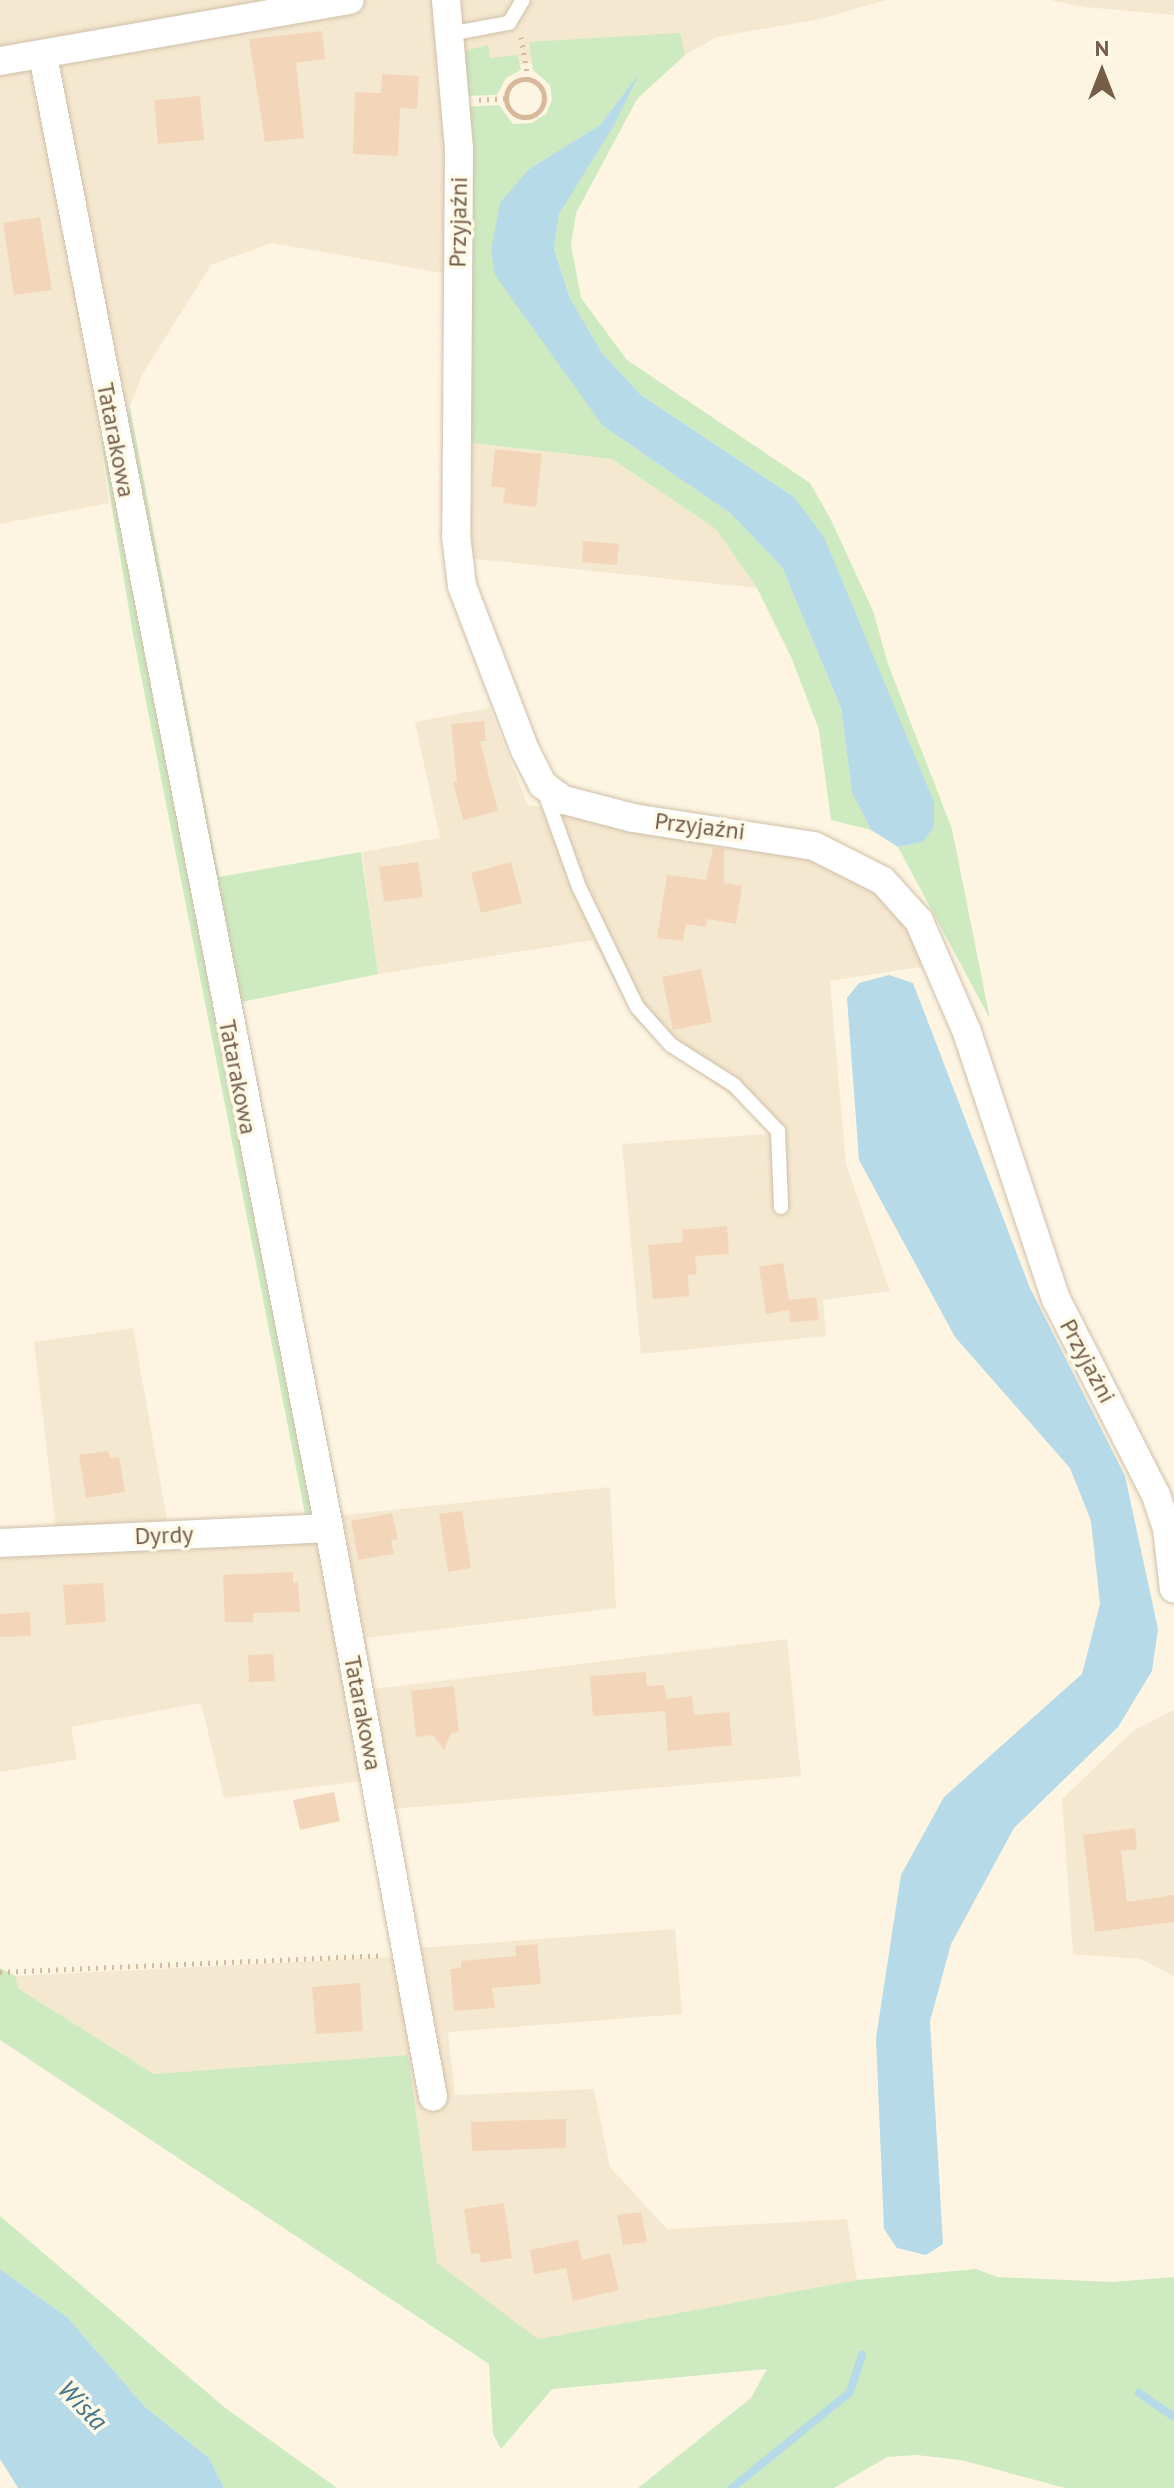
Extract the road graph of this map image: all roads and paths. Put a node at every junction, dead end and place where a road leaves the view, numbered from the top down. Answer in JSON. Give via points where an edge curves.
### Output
{"nodes":[{"id":1,"x":350,"y":0,"type":"edge"},
{"id":2,"x":446,"y":0,"type":"edge"},
{"id":3,"x":523,"y":0,"type":"edge"},
{"id":4,"x":517,"y":16,"type":"junction"},
{"id":5,"x":449,"y":34,"type":"junction"},
{"id":6,"x":43,"y":56,"type":"junction"},
{"id":7,"x":0,"y":61,"type":"edge"},
{"id":8,"x":528,"y":79,"type":"junction"},
{"id":9,"x":543,"y":785,"type":"junction"},
{"id":10,"x":781,"y":1207,"type":"dead end"},
{"id":11,"x":329,"y":1528,"type":"junction"},
{"id":12,"x":0,"y":1543,"type":"edge"},
{"id":13,"x":1174,"y":1589,"type":"edge"},
{"id":14,"x":408,"y":1954,"type":"junction"},
{"id":15,"x":0,"y":1972,"type":"edge"},
{"id":16,"x":433,"y":2097,"type":"dead end"}],
"edges":[{"from":1,"to":6,"type":"street"},
{"from":2,"to":5,"type":"street","name":"Przyjaźni"},
{"from":3,"to":4,"type":"lane"},
{"from":4,"to":5,"type":"lane","via":[[498,28]]},
{"from":4,"to":8,"type":"path"},
{"from":5,"to":9,"type":"street","name":"Przyjaźni","via":[[459,149],[454,428],[458,559],[471,613]]},
{"from":6,"to":7,"type":"street"},
{"from":6,"to":11,"type":"street","name":"Tatarakowa"},
{"from":8,"to":8,"type":"path","via":[[515,82],[506,98],[511,110],[522,116],[533,115],[544,101],[542,89]]},
{"from":9,"to":10,"type":"lane","via":[[579,887],[637,1007],[671,1045],[734,1085],[778,1131]]},
{"from":9,"to":13,"type":"street","name":"Przyjaźni","via":[[586,808],[814,846],[883,881],[919,921],[967,1032],[1056,1299],[1156,1495],[1167,1528]]},
{"from":11,"to":12,"type":"street","name":"Dyrdy"},
{"from":11,"to":14,"type":"street","name":"Tatarakowa"},
{"from":14,"to":15,"type":"path"},
{"from":14,"to":16,"type":"street","name":"Tatarakowa"}]}
